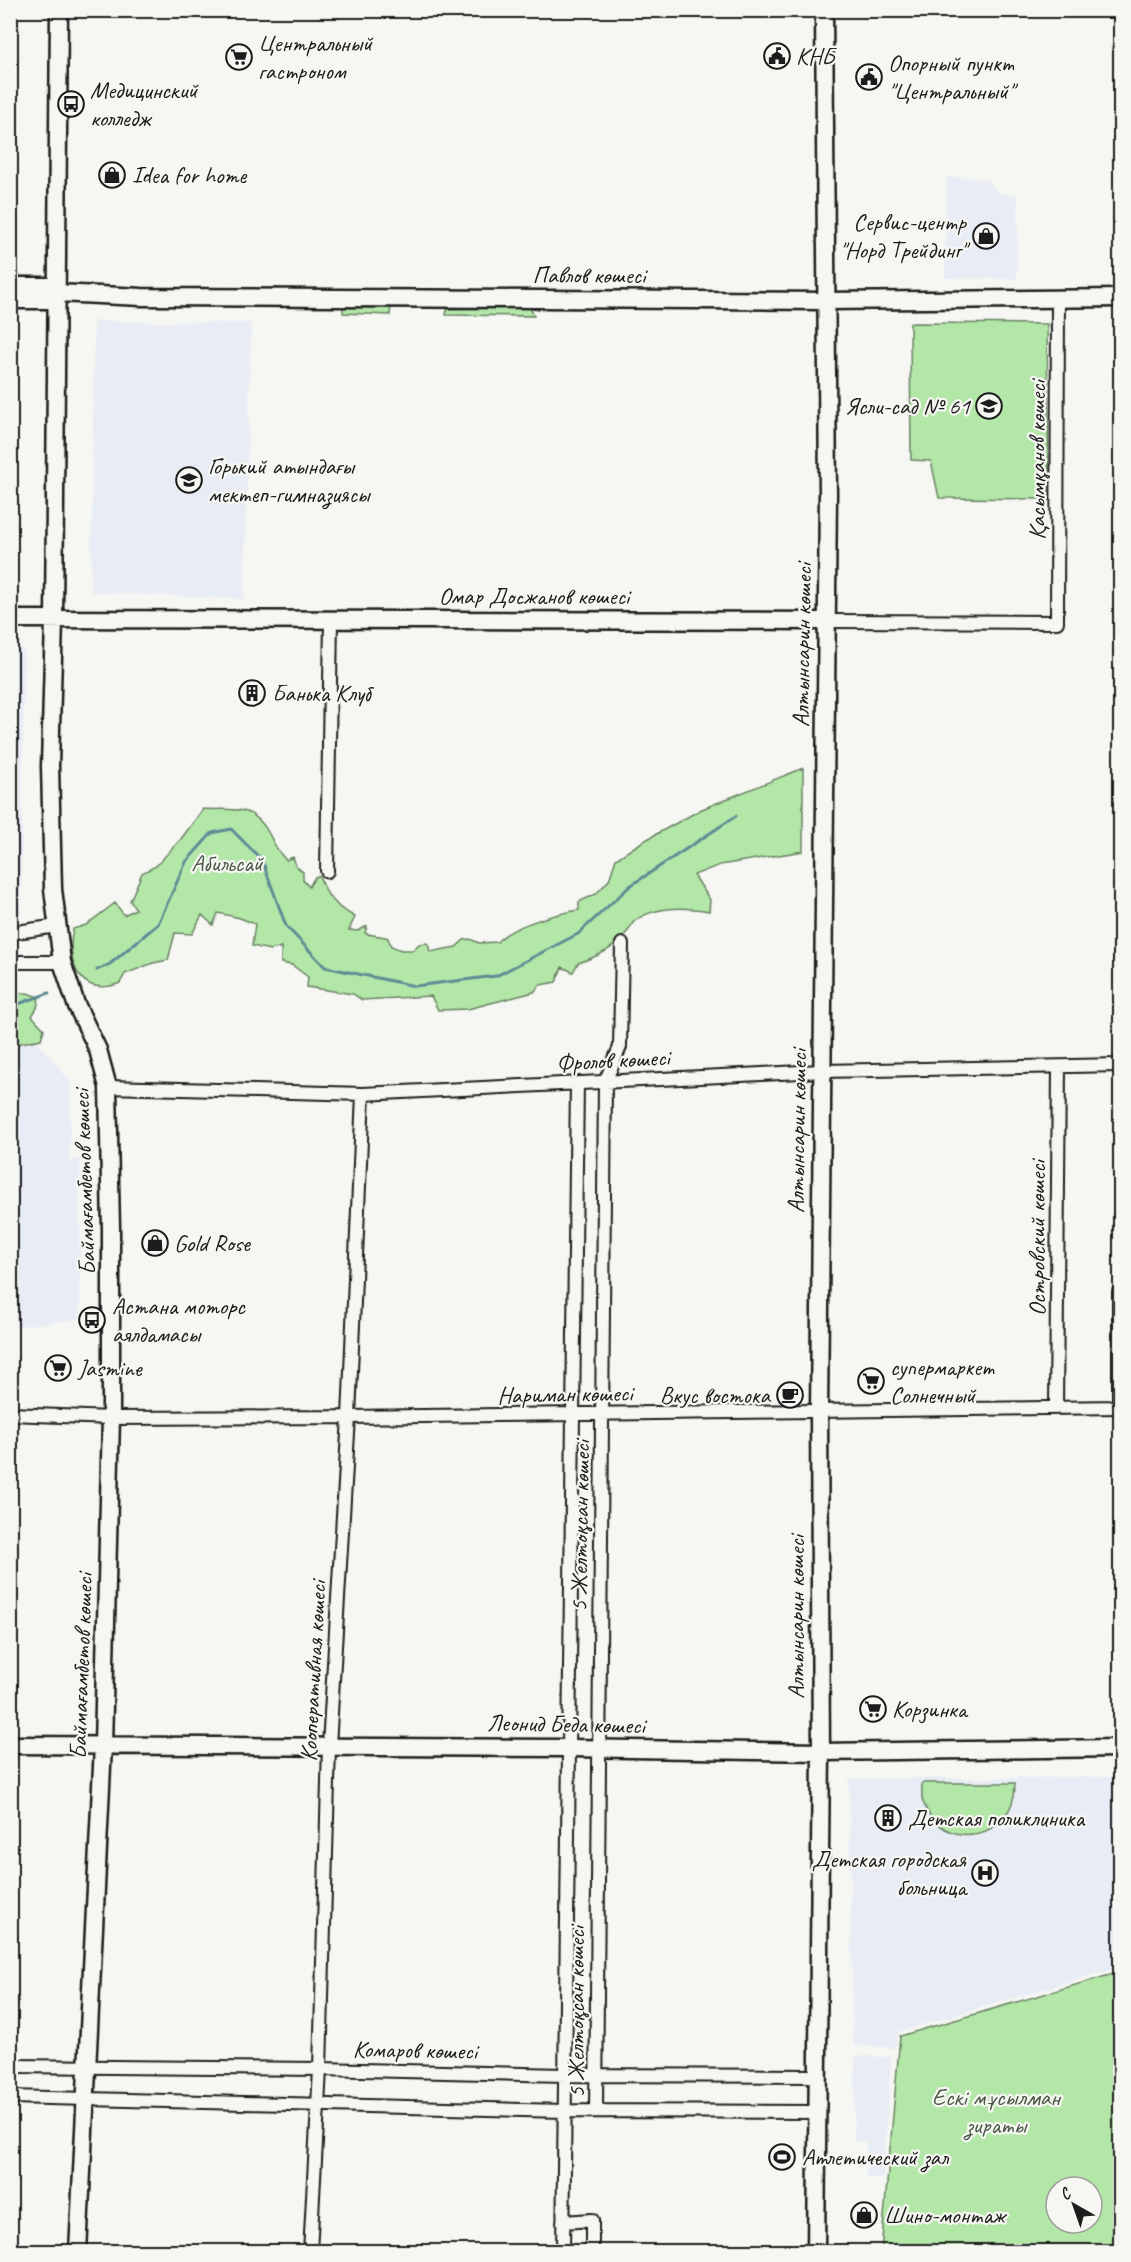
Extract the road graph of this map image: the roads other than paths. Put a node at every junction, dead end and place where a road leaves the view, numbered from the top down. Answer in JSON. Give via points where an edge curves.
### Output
{"nodes":[{"id":1,"x":59,"y":10,"type":"edge"},
{"id":2,"x":824,"y":10,"type":"edge"},
{"id":3,"x":10,"y":286,"type":"edge"},
{"id":4,"x":57,"y":293,"type":"junction"},
{"id":5,"x":1058,"y":297,"type":"junction"},
{"id":6,"x":1120,"y":298,"type":"edge"},
{"id":7,"x":10,"y":300,"type":"edge"},
{"id":8,"x":825,"y":301,"type":"junction"},
{"id":9,"x":10,"y":619,"type":"edge"},
{"id":10,"x":54,"y":620,"type":"junction"},
{"id":11,"x":331,"y":620,"type":"junction"},
{"id":12,"x":826,"y":621,"type":"junction"},
{"id":13,"x":1057,"y":622,"type":"joint"},
{"id":14,"x":327,"y":871,"type":"dead end"},
{"id":15,"x":57,"y":926,"type":"junction"},
{"id":16,"x":10,"y":933,"type":"edge"},
{"id":17,"x":622,"y":944,"type":"dead end"},
{"id":18,"x":10,"y":962,"type":"edge"},
{"id":19,"x":62,"y":962,"type":"junction"},
{"id":20,"x":1120,"y":1065,"type":"edge"},
{"id":21,"x":1059,"y":1068,"type":"junction"},
{"id":22,"x":822,"y":1071,"type":"junction"},
{"id":23,"x":605,"y":1082,"type":"junction"},
{"id":24,"x":577,"y":1083,"type":"junction"},
{"id":25,"x":108,"y":1087,"type":"junction"},
{"id":26,"x":363,"y":1094,"type":"junction"},
{"id":27,"x":1119,"y":1292,"type":"dead end"},
{"id":28,"x":1120,"y":1407,"type":"edge"},
{"id":29,"x":1056,"y":1408,"type":"junction"},
{"id":30,"x":819,"y":1412,"type":"junction"},
{"id":31,"x":10,"y":1414,"type":"edge"},
{"id":32,"x":602,"y":1414,"type":"junction"},
{"id":33,"x":573,"y":1415,"type":"junction"},
{"id":34,"x":349,"y":1417,"type":"junction"},
{"id":35,"x":111,"y":1418,"type":"junction"},
{"id":36,"x":10,"y":1745,"type":"edge"},
{"id":37,"x":103,"y":1746,"type":"junction"},
{"id":38,"x":329,"y":1746,"type":"junction"},
{"id":39,"x":569,"y":1748,"type":"junction"},
{"id":40,"x":1120,"y":1748,"type":"edge"},
{"id":41,"x":599,"y":1749,"type":"junction"},
{"id":42,"x":821,"y":1752,"type":"junction"},
{"id":43,"x":10,"y":2066,"type":"edge"},
{"id":44,"x":87,"y":2067,"type":"junction"},
{"id":45,"x":320,"y":2069,"type":"junction"},
{"id":46,"x":565,"y":2075,"type":"junction"},
{"id":47,"x":596,"y":2075,"type":"junction"},
{"id":48,"x":817,"y":2076,"type":"junction"},
{"id":49,"x":10,"y":2097,"type":"edge"},
{"id":50,"x":86,"y":2099,"type":"junction"},
{"id":51,"x":318,"y":2106,"type":"junction"},
{"id":52,"x":565,"y":2111,"type":"junction"},
{"id":53,"x":596,"y":2111,"type":"junction"},
{"id":54,"x":817,"y":2112,"type":"junction"},
{"id":55,"x":563,"y":2222,"type":"junction"},
{"id":56,"x":78,"y":2252,"type":"edge"},
{"id":57,"x":310,"y":2252,"type":"edge"},
{"id":58,"x":563,"y":2252,"type":"edge"},
{"id":59,"x":592,"y":2252,"type":"edge"},
{"id":60,"x":816,"y":2252,"type":"edge"}],
"edges":[{"from":1,"to":4,"type":"street","name":"Баймағамбетов көшесі"},
{"from":2,"to":8,"type":"street","name":"Алтынсарин көшесі"},
{"from":3,"to":4,"type":"street","name":"Павлов көшесі"},
{"from":4,"to":7,"type":"street","name":"Павлов көшесі"},
{"from":4,"to":8,"type":"street","name":"Павлов көшесі","via":[[142,297]]},
{"from":4,"to":10,"type":"street","name":"Баймағамбетов көшесі"},
{"from":5,"to":6,"type":"street","name":"Павлов көшесі"},
{"from":5,"to":8,"type":"street","name":"Павлов көшесі"},
{"from":5,"to":13,"type":"street","name":"Қасымқанов көшесі"},
{"from":8,"to":12,"type":"street","name":"Алтынсарин көшесі"},
{"from":9,"to":10,"type":"street","name":"Омар Досжанов көшесі"},
{"from":10,"to":11,"type":"street","name":"Омар Досжанов көшесі"},
{"from":10,"to":15,"type":"street","name":"Баймағамбетов көшесі","via":[[50,766]]},
{"from":11,"to":12,"type":"street","name":"Омар Досжанов көшесі"},
{"from":11,"to":14,"type":"street"},
{"from":12,"to":13,"type":"street","name":"Омар Досжанов көшесі"},
{"from":12,"to":22,"type":"street","name":"Алтынсарин көшесі"},
{"from":15,"to":16,"type":"street"},
{"from":15,"to":19,"type":"street","name":"Баймағамбетов көшесі"},
{"from":17,"to":23,"type":"street","name":"5 Желтоқсан көшесі","via":[[620,1047]]},
{"from":18,"to":19,"type":"street"},
{"from":19,"to":25,"type":"street","name":"Баймағамбетов көшесі","via":[[98,1050]]},
{"from":20,"to":21,"type":"street","name":"Фролов көшесі"},
{"from":21,"to":22,"type":"street","name":"Фролов көшесі"},
{"from":21,"to":29,"type":"street","name":"Островский көшесі"},
{"from":22,"to":23,"type":"street","name":"Фролов көшесі"},
{"from":22,"to":30,"type":"street","name":"Алтынсарин көшесі"},
{"from":23,"to":24,"type":"street","name":"Фролов көшесі"},
{"from":23,"to":32,"type":"street","name":"5 Желтоқсан көшесі"},
{"from":24,"to":26,"type":"street","name":"Фролов көшесі"},
{"from":24,"to":33,"type":"street","name":"5 Желтоқсан көшесі"},
{"from":25,"to":26,"type":"street","name":"Фролов көшесі"},
{"from":25,"to":35,"type":"street","name":"Баймағамбетов көшесі"},
{"from":26,"to":34,"type":"street","name":"Кооперативная көшесі"},
{"from":27,"to":28,"type":"street"},
{"from":28,"to":29,"type":"street","name":"Нариман көшесі"},
{"from":29,"to":30,"type":"street","name":"Нариман көшесі"},
{"from":30,"to":32,"type":"street","name":"Нариман көшесі"},
{"from":30,"to":42,"type":"street","name":"Алтынсарин көшесі"},
{"from":31,"to":35,"type":"street","name":"Нариман көшесі"},
{"from":32,"to":33,"type":"street","name":"Нариман көшесі"},
{"from":32,"to":41,"type":"street","name":"5 Желтоқсан көшесі"},
{"from":33,"to":34,"type":"street","name":"Нариман көшесі"},
{"from":33,"to":39,"type":"street","name":"5 Желтоқсан көшесі"},
{"from":34,"to":35,"type":"street","name":"Нариман көшесі"},
{"from":34,"to":38,"type":"street","name":"Кооперативная көшесі"},
{"from":35,"to":37,"type":"street","name":"Баймағамбетов көшесі"},
{"from":36,"to":37,"type":"street","name":"Леонид Беда көшесі"},
{"from":37,"to":38,"type":"street","name":"Леонид Беда көшесі"},
{"from":37,"to":44,"type":"street","name":"Баймағамбетов көшесі"},
{"from":38,"to":39,"type":"street","name":"Леонид Беда көшесі"},
{"from":38,"to":45,"type":"street","name":"Кооперативная көшесі"},
{"from":39,"to":41,"type":"street","name":"Леонид Беда көшесі"},
{"from":39,"to":46,"type":"street","name":"5 Желтоқсан көшесі"},
{"from":40,"to":42,"type":"street","name":"Леонид Беда көшесі"},
{"from":41,"to":42,"type":"street","name":"Леонид Беда көшесі"},
{"from":41,"to":47,"type":"street","name":"5 Желтоқсан көшесі"},
{"from":42,"to":48,"type":"street","name":"Алтынсарин көшесі"},
{"from":43,"to":44,"type":"street","name":"Комаров көшесі"},
{"from":44,"to":45,"type":"street","name":"Комаров көшесі"},
{"from":44,"to":50,"type":"street","name":"Баймағамбетов көшесі"},
{"from":45,"to":46,"type":"street","name":"Комаров көшесі"},
{"from":45,"to":51,"type":"street","name":"Кооперативная көшесі"},
{"from":46,"to":47,"type":"street","name":"Комаров көшесі"},
{"from":46,"to":52,"type":"street","name":"5 Желтоқсан көшесі"},
{"from":47,"to":48,"type":"street","name":"Комаров көшесі"},
{"from":47,"to":53,"type":"street","name":"5 Желтоқсан көшесі"},
{"from":48,"to":54,"type":"street","name":"Алтынсарин көшесі"},
{"from":49,"to":50,"type":"street"},
{"from":50,"to":51,"type":"street"},
{"from":50,"to":56,"type":"street","name":"Баймағамбетов көшесі"},
{"from":51,"to":52,"type":"street"},
{"from":51,"to":57,"type":"street","name":"Кооперативная көшесі"},
{"from":52,"to":53,"type":"street"},
{"from":52,"to":55,"type":"street","name":"5 Желтоқсан көшесі"},
{"from":53,"to":54,"type":"street"},
{"from":54,"to":60,"type":"street","name":"Алтынсарин көшесі"},
{"from":55,"to":58,"type":"street","name":"5 Желтоқсан көшесі"},
{"from":55,"to":59,"type":"street","via":[[592,2220]]}]}
